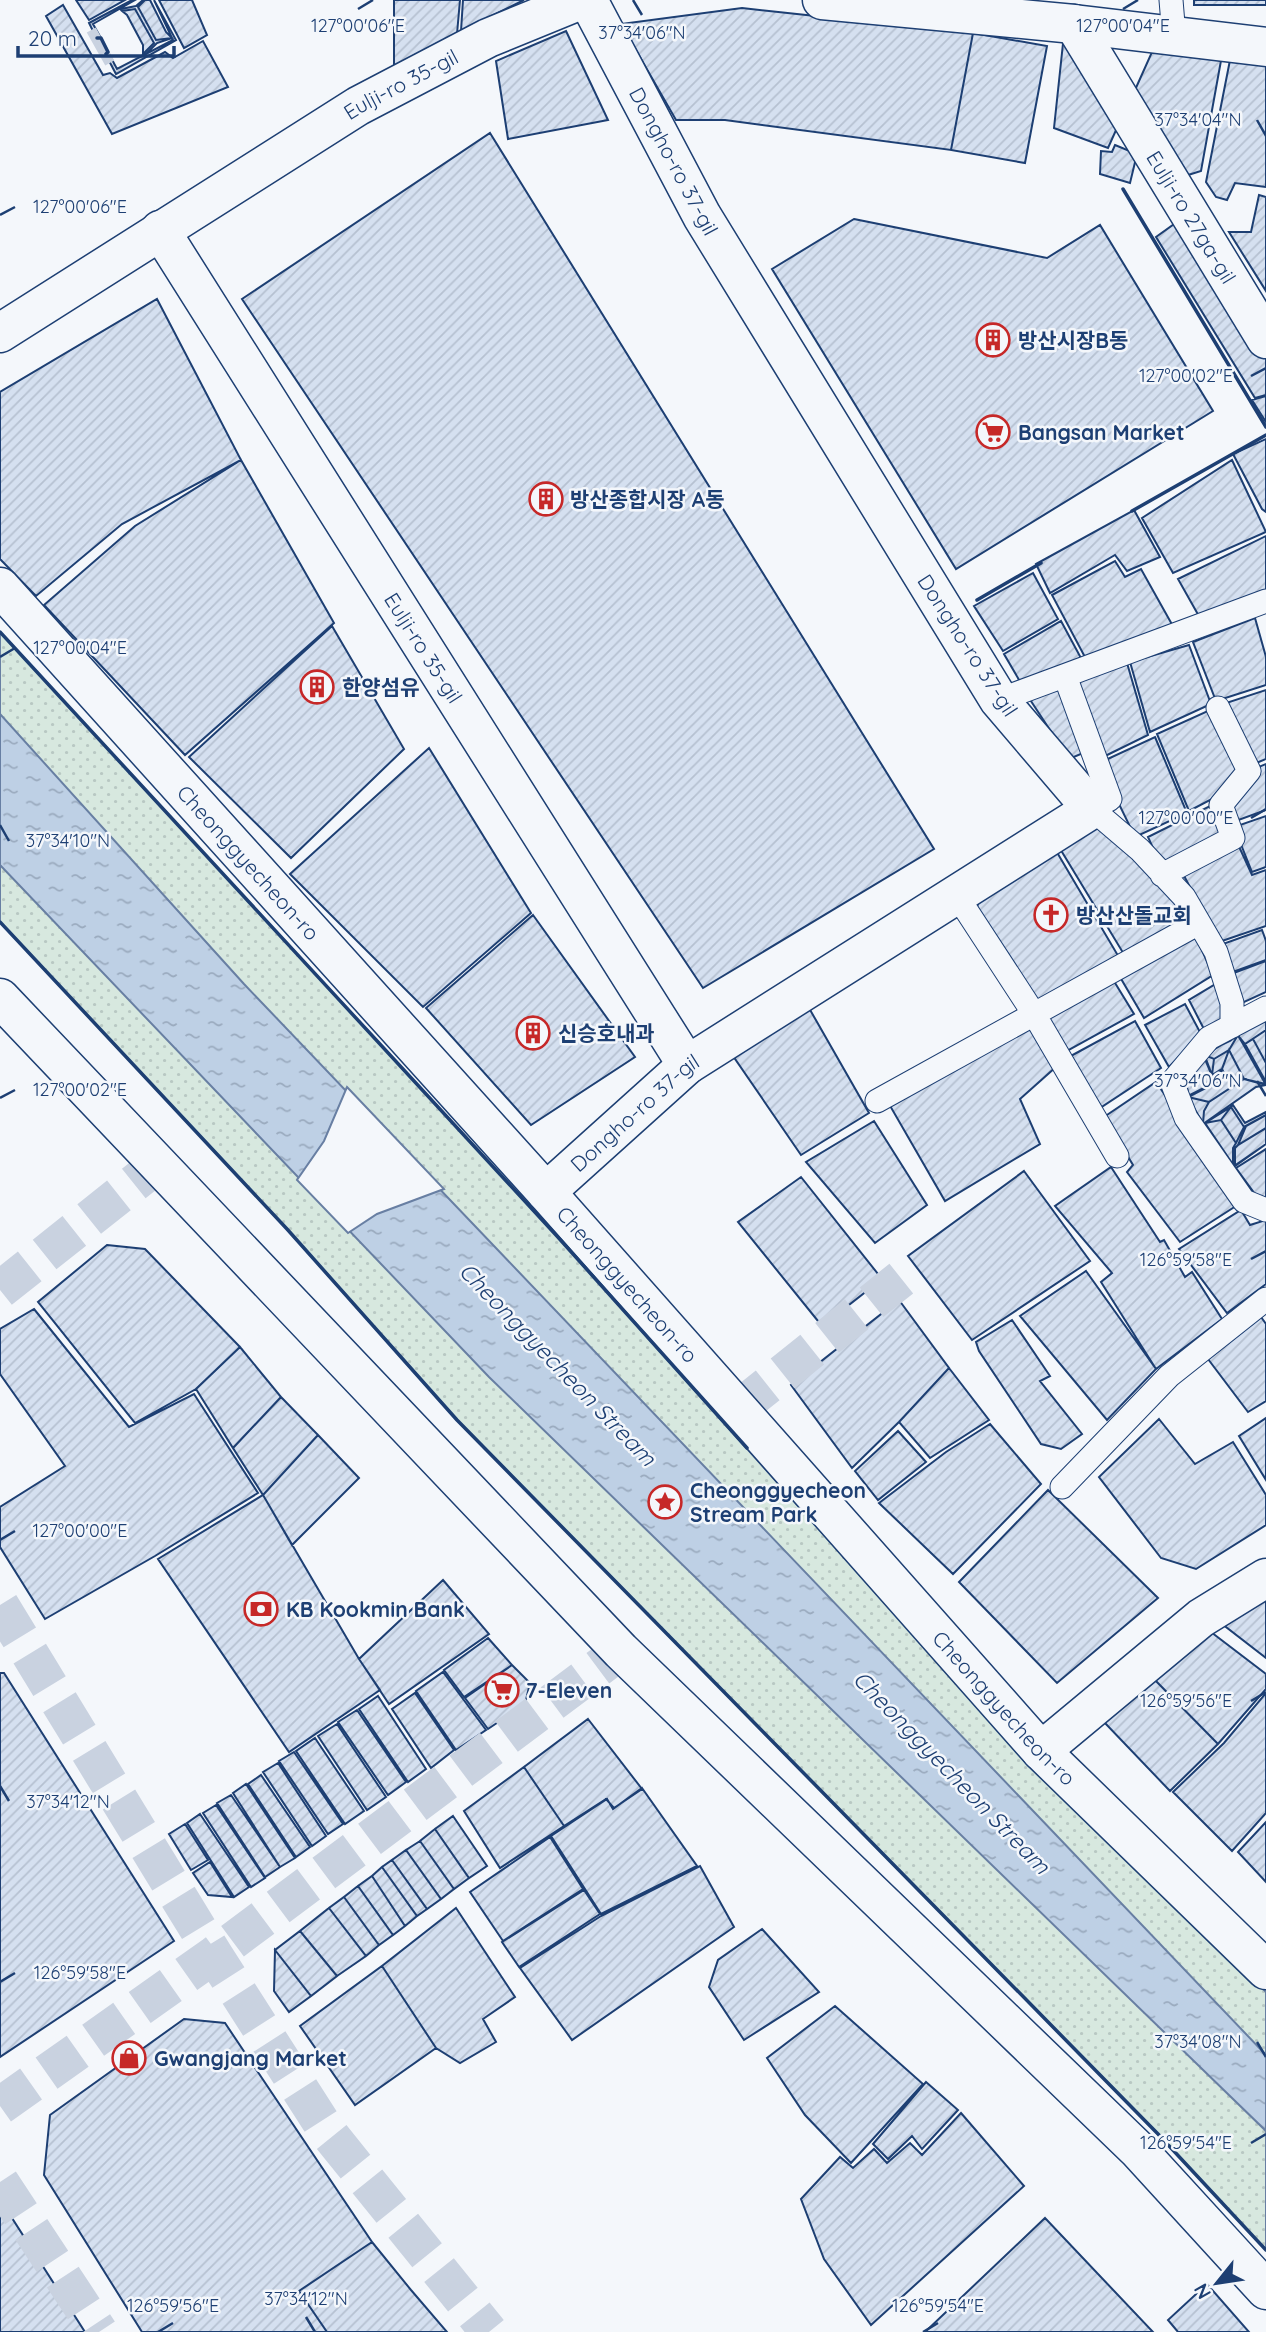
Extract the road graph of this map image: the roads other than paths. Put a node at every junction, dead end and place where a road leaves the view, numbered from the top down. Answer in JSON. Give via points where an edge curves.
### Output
{"nodes":[{"id":1,"x":581,"y":0,"type":"edge"},
{"id":2,"x":588,"y":0,"type":"edge"},
{"id":3,"x":822,"y":0,"type":"edge"},
{"id":4,"x":1062,"y":16,"type":"edge"},
{"id":5,"x":1173,"y":18,"type":"edge"},
{"id":6,"x":1266,"y":47,"type":"edge"},
{"id":7,"x":160,"y":230,"type":"junction"},
{"id":8,"x":0,"y":333,"type":"edge"},
{"id":9,"x":1266,"y":339,"type":"edge"},
{"id":10,"x":0,"y":587,"type":"edge"},
{"id":11,"x":1266,"y":601,"type":"edge"},
{"id":12,"x":1065,"y":676,"type":"junction"},
{"id":13,"x":999,"y":700,"type":"junction"},
{"id":14,"x":1217,"y":708,"type":"dead end"},
{"id":15,"x":1092,"y":808,"type":"junction"},
{"id":16,"x":1162,"y":875,"type":"junction"},
{"id":17,"x":957,"y":895,"type":"junction"},
{"id":18,"x":1199,"y":923,"type":"junction"},
{"id":19,"x":0,"y":998,"type":"edge"},
{"id":20,"x":1266,"y":1008,"type":"edge"},
{"id":21,"x":1034,"y":1014,"type":"junction"},
{"id":22,"x":1232,"y":1026,"type":"junction"},
{"id":23,"x":687,"y":1065,"type":"junction"},
{"id":24,"x":877,"y":1101,"type":"dead end"},
{"id":25,"x":1117,"y":1156,"type":"dead end"},
{"id":26,"x":546,"y":1192,"type":"junction"},
{"id":27,"x":1266,"y":1210,"type":"edge"},
{"id":28,"x":1266,"y":1299,"type":"edge"},
{"id":29,"x":1062,"y":1487,"type":"dead end"},
{"id":30,"x":1266,"y":1578,"type":"edge"},
{"id":31,"x":1041,"y":1751,"type":"junction"},
{"id":32,"x":1266,"y":1970,"type":"edge"},
{"id":33,"x":1266,"y":2290,"type":"edge"}],
"edges":[{"from":1,"to":7,"type":"street","name":"Eulji-ro 35-gil","via":[[488,38],[358,106]]},
{"from":2,"to":13,"type":"street","name":"Dongho-ro 37-gil","via":[[702,216]]},
{"from":3,"to":4,"type":"street"},
{"from":4,"to":5,"type":"street"},
{"from":4,"to":9,"type":"street","name":"Eulji-ro 27ga-gil"},
{"from":5,"to":6,"type":"street"},
{"from":7,"to":8,"type":"street","name":"Eulji-ro 35-gil"},
{"from":7,"to":23,"type":"street","name":"Eulji-ro 35-gil"},
{"from":10,"to":26,"type":"street","name":"Cheonggyecheon-ro"},
{"from":11,"to":12,"type":"lane"},
{"from":12,"to":13,"type":"lane"},
{"from":12,"to":15,"type":"lane","via":[[1111,799]]},
{"from":13,"to":15,"type":"street","name":"Dongho-ro 37-gil"},
{"from":14,"to":16,"type":"lane","via":[[1249,771],[1221,805],[1233,838]]},
{"from":15,"to":16,"type":"lane"},
{"from":15,"to":17,"type":"street","name":"Dongho-ro 37-gil"},
{"from":16,"to":18,"type":"lane","via":[[1184,897]]},
{"from":17,"to":21,"type":"lane"},
{"from":17,"to":23,"type":"street","name":"Dongho-ro 37-gil"},
{"from":18,"to":21,"type":"lane"},
{"from":18,"to":22,"type":"lane","via":[[1216,952],[1232,1003]]},
{"from":19,"to":33,"type":"street","via":[[621,1651],[1137,2149]]},
{"from":20,"to":22,"type":"lane"},
{"from":21,"to":24,"type":"lane"},
{"from":21,"to":25,"type":"lane"},
{"from":22,"to":27,"type":"lane","via":[[1209,1038],[1172,1082],[1186,1118],[1244,1201]]},
{"from":23,"to":26,"type":"street","name":"Dongho-ro 37-gil"},
{"from":26,"to":31,"type":"street","name":"Cheonggyecheon-ro"},
{"from":28,"to":29,"type":"lane","via":[[1169,1376]]},
{"from":30,"to":31,"type":"street","via":[[1201,1618]]},
{"from":31,"to":32,"type":"street","name":"Cheonggyecheon-ro"}]}
